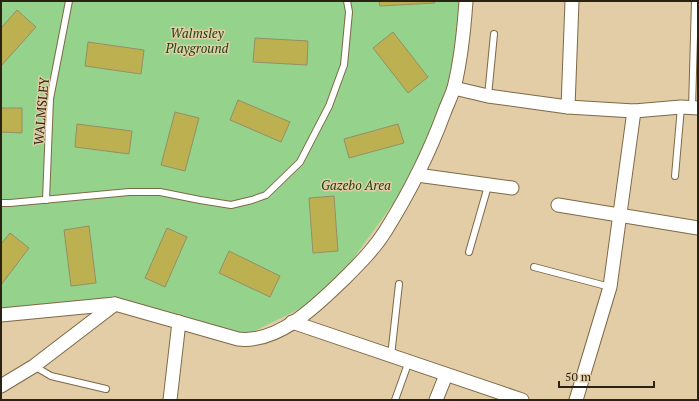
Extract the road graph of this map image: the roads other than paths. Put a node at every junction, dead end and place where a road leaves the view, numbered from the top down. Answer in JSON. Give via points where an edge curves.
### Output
{"nodes":[{"id":1,"x":69,"y":1,"type":"edge"},
{"id":2,"x":347,"y":1,"type":"edge"},
{"id":3,"x":466,"y":1,"type":"edge"},
{"id":4,"x":572,"y":1,"type":"edge"},
{"id":5,"x":695,"y":1,"type":"edge"},
{"id":6,"x":494,"y":34,"type":"dead end"},
{"id":7,"x":454,"y":88,"type":"junction"},
{"id":8,"x":488,"y":96,"type":"junction"},
{"id":9,"x":568,"y":107,"type":"junction"},
{"id":10,"x":690,"y":108,"type":"edge"},
{"id":11,"x":634,"y":111,"type":"junction"},
{"id":12,"x":416,"y":175,"type":"junction"},
{"id":13,"x":675,"y":176,"type":"dead end"},
{"id":14,"x":488,"y":186,"type":"junction"},
{"id":15,"x":512,"y":188,"type":"dead end"},
{"id":16,"x":46,"y":200,"type":"junction"},
{"id":17,"x":1,"y":203,"type":"edge"},
{"id":18,"x":558,"y":205,"type":"dead end"},
{"id":19,"x":620,"y":216,"type":"junction"},
{"id":20,"x":698,"y":228,"type":"edge"},
{"id":21,"x":469,"y":252,"type":"dead end"},
{"id":22,"x":534,"y":267,"type":"dead end"},
{"id":23,"x":399,"y":284,"type":"dead end"},
{"id":24,"x":610,"y":287,"type":"junction"},
{"id":25,"x":115,"y":304,"type":"junction"},
{"id":26,"x":1,"y":315,"type":"edge"},
{"id":27,"x":178,"y":322,"type":"junction"},
{"id":28,"x":292,"y":322,"type":"junction"},
{"id":29,"x":391,"y":356,"type":"junction"},
{"id":30,"x":409,"y":361,"type":"junction"},
{"id":31,"x":34,"y":366,"type":"junction"},
{"id":32,"x":446,"y":375,"type":"junction"},
{"id":33,"x":1,"y":386,"type":"edge"},
{"id":34,"x":106,"y":389,"type":"dead end"},
{"id":35,"x":170,"y":400,"type":"edge"},
{"id":36,"x":396,"y":400,"type":"edge"},
{"id":37,"x":436,"y":400,"type":"edge"},
{"id":38,"x":522,"y":400,"type":"edge"},
{"id":39,"x":576,"y":400,"type":"edge"}],
"edges":[{"from":1,"to":16,"type":"lane","name":"WALMSLEY","via":[[50,99]]},
{"from":2,"to":16,"type":"lane","via":[[349,12],[344,65],[329,106],[300,162],[266,195],[231,205],[160,192],[129,192]]},
{"from":3,"to":7,"type":"street"},
{"from":4,"to":9,"type":"street"},
{"from":5,"to":10,"type":"lane"},
{"from":6,"to":8,"type":"lane"},
{"from":7,"to":8,"type":"street"},
{"from":7,"to":12,"type":"street","via":[[433,144]]},
{"from":8,"to":9,"type":"street"},
{"from":9,"to":11,"type":"street"},
{"from":10,"to":11,"type":"street"},
{"from":10,"to":13,"type":"lane"},
{"from":11,"to":19,"type":"street"},
{"from":12,"to":14,"type":"street"},
{"from":12,"to":28,"type":"street","via":[[386,230],[371,250],[326,296]]},
{"from":14,"to":15,"type":"street"},
{"from":14,"to":21,"type":"lane"},
{"from":16,"to":17,"type":"lane"},
{"from":18,"to":19,"type":"street"},
{"from":19,"to":20,"type":"street"},
{"from":19,"to":24,"type":"street"},
{"from":22,"to":24,"type":"lane"},
{"from":23,"to":29,"type":"lane"},
{"from":24,"to":39,"type":"street"},
{"from":25,"to":26,"type":"street"},
{"from":25,"to":27,"type":"street"},
{"from":25,"to":31,"type":"street"},
{"from":27,"to":28,"type":"street","via":[[245,340],[265,336]]},
{"from":27,"to":35,"type":"street"},
{"from":28,"to":29,"type":"street"},
{"from":29,"to":30,"type":"street"},
{"from":30,"to":32,"type":"street"},
{"from":30,"to":36,"type":"lane"},
{"from":31,"to":33,"type":"street"},
{"from":31,"to":34,"type":"lane","via":[[51,376]]},
{"from":32,"to":37,"type":"street"},
{"from":32,"to":38,"type":"street"}]}
